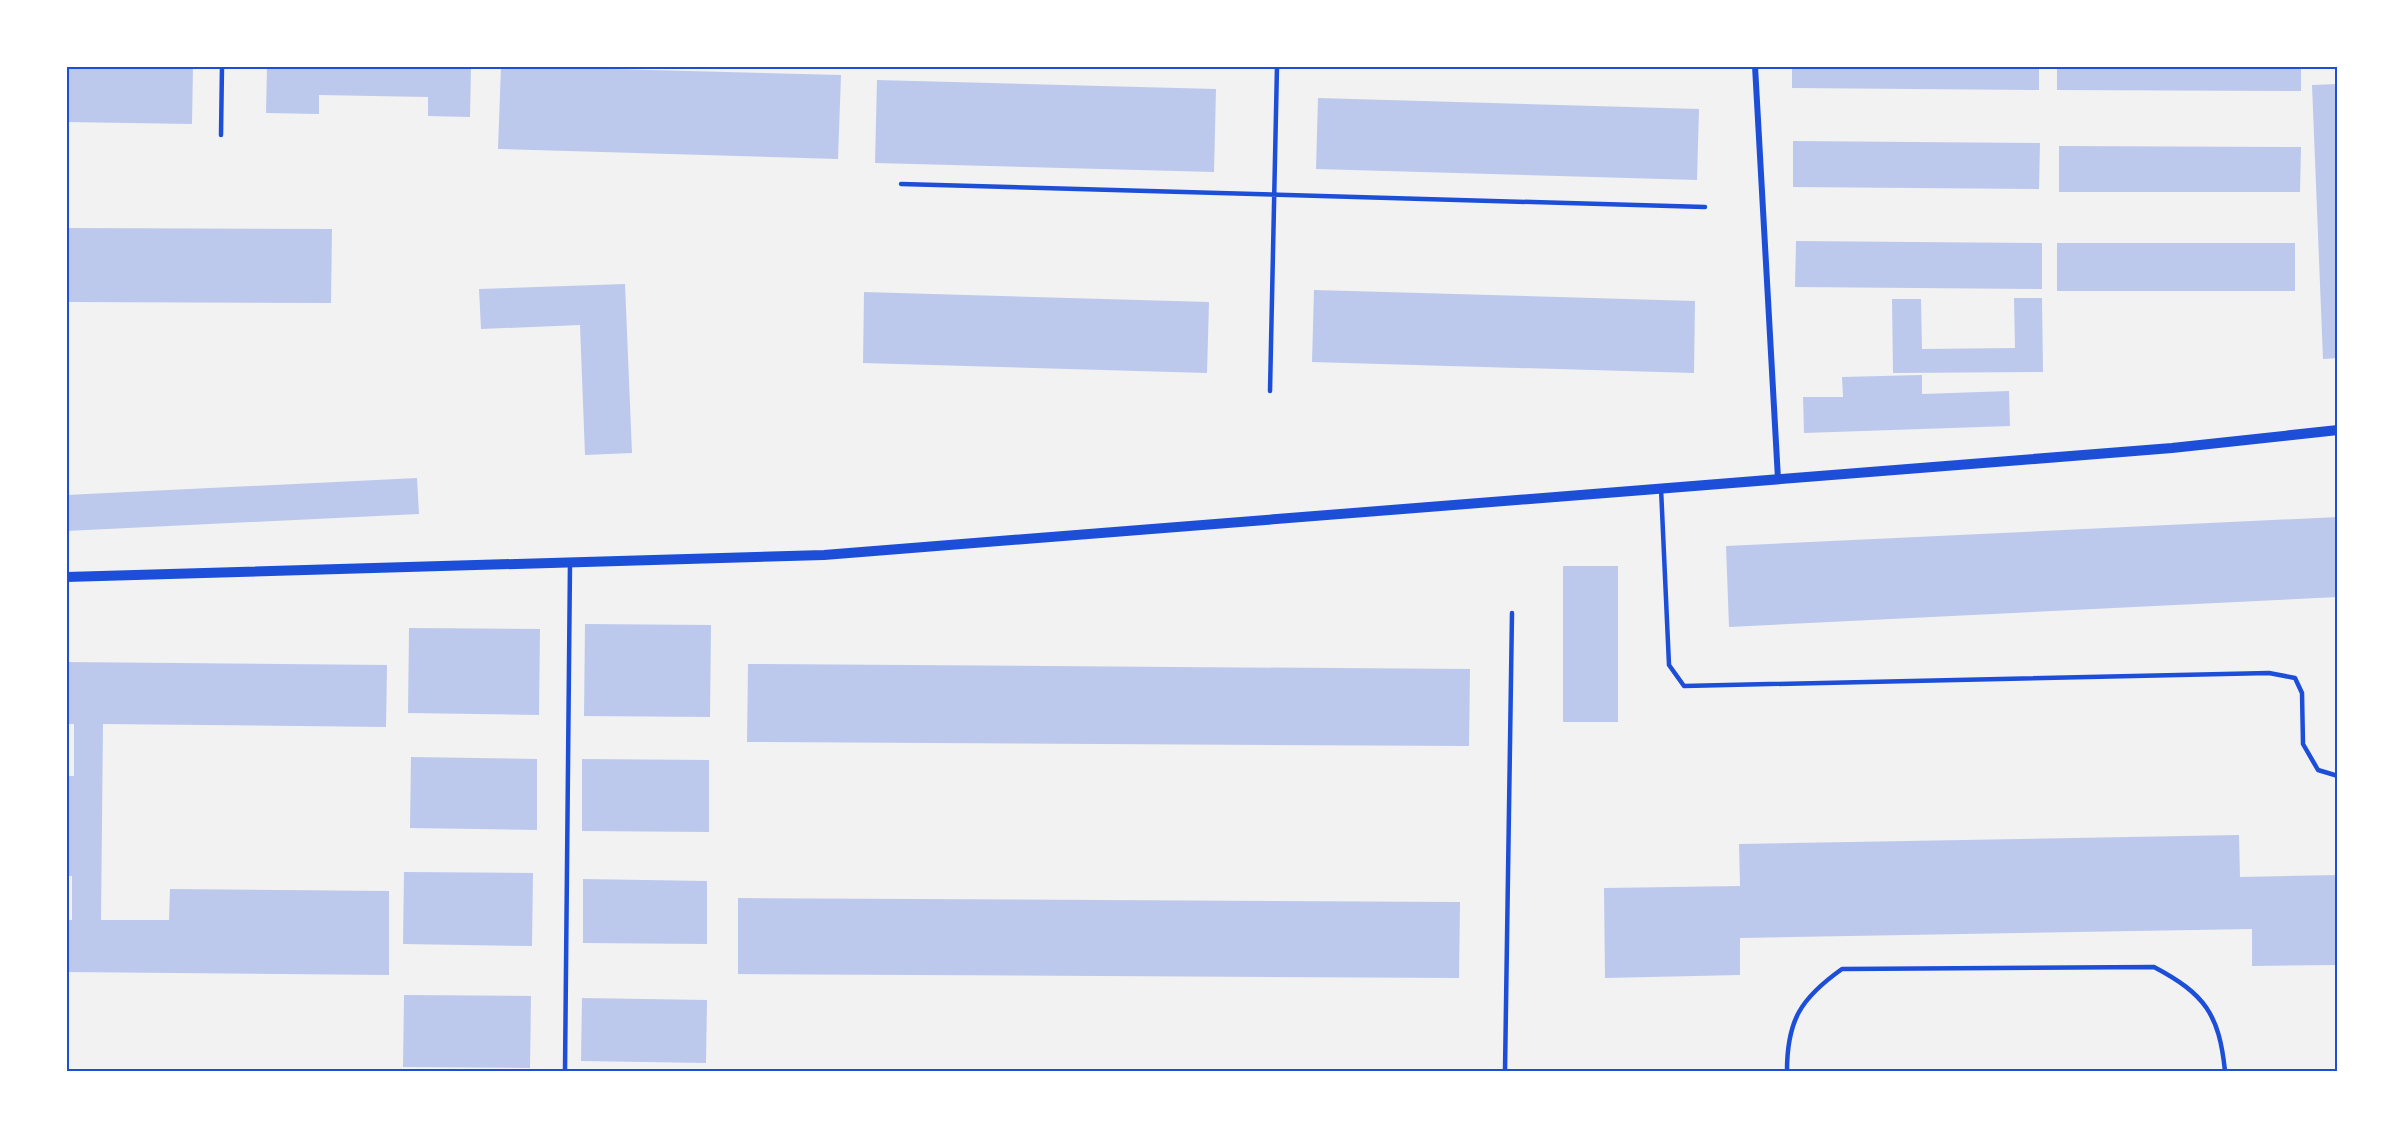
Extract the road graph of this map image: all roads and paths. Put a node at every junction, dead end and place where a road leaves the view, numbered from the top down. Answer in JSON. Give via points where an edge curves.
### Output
{"nodes":[{"id":1,"x":222,"y":66,"type":"edge"},
{"id":2,"x":1277,"y":66,"type":"edge"},
{"id":3,"x":1755,"y":66,"type":"edge"},
{"id":4,"x":221,"y":135,"type":"dead end"},
{"id":5,"x":901,"y":184,"type":"dead end"},
{"id":6,"x":1274,"y":194,"type":"junction"},
{"id":7,"x":1705,"y":207,"type":"dead end"},
{"id":8,"x":1270,"y":391,"type":"dead end"},
{"id":9,"x":2338,"y":429,"type":"edge"},
{"id":10,"x":1778,"y":479,"type":"junction"},
{"id":11,"x":1661,"y":488,"type":"junction"},
{"id":12,"x":570,"y":563,"type":"junction"},
{"id":13,"x":66,"y":577,"type":"edge"},
{"id":14,"x":1512,"y":613,"type":"dead end"},
{"id":15,"x":2338,"y":777,"type":"edge"},
{"id":16,"x":565,"y":1071,"type":"edge"},
{"id":17,"x":1505,"y":1071,"type":"edge"},
{"id":18,"x":1787,"y":1071,"type":"edge"},
{"id":19,"x":2225,"y":1071,"type":"edge"}],
"edges":[{"from":1,"to":4,"type":"lane"},
{"from":2,"to":6,"type":"lane"},
{"from":3,"to":10,"type":"street"},
{"from":5,"to":6,"type":"lane"},
{"from":6,"to":7,"type":"lane"},
{"from":6,"to":8,"type":"lane"},
{"from":9,"to":10,"type":"street","via":[[2172,448]]},
{"from":10,"to":11,"type":"street"},
{"from":11,"to":12,"type":"street","via":[[824,555]]},
{"from":11,"to":15,"type":"lane","via":[[1669,665],[1684,686],[2269,673],[2295,678],[2302,693],[2303,744],[2318,770]]},
{"from":12,"to":13,"type":"street"},
{"from":12,"to":16,"type":"lane"},
{"from":14,"to":17,"type":"lane"},
{"from":18,"to":19,"type":"lane","via":[[1789,1032],[1799,1009],[1817,986],[1842,969],[2154,966],[2200,998],[2217,1023]]}]}
